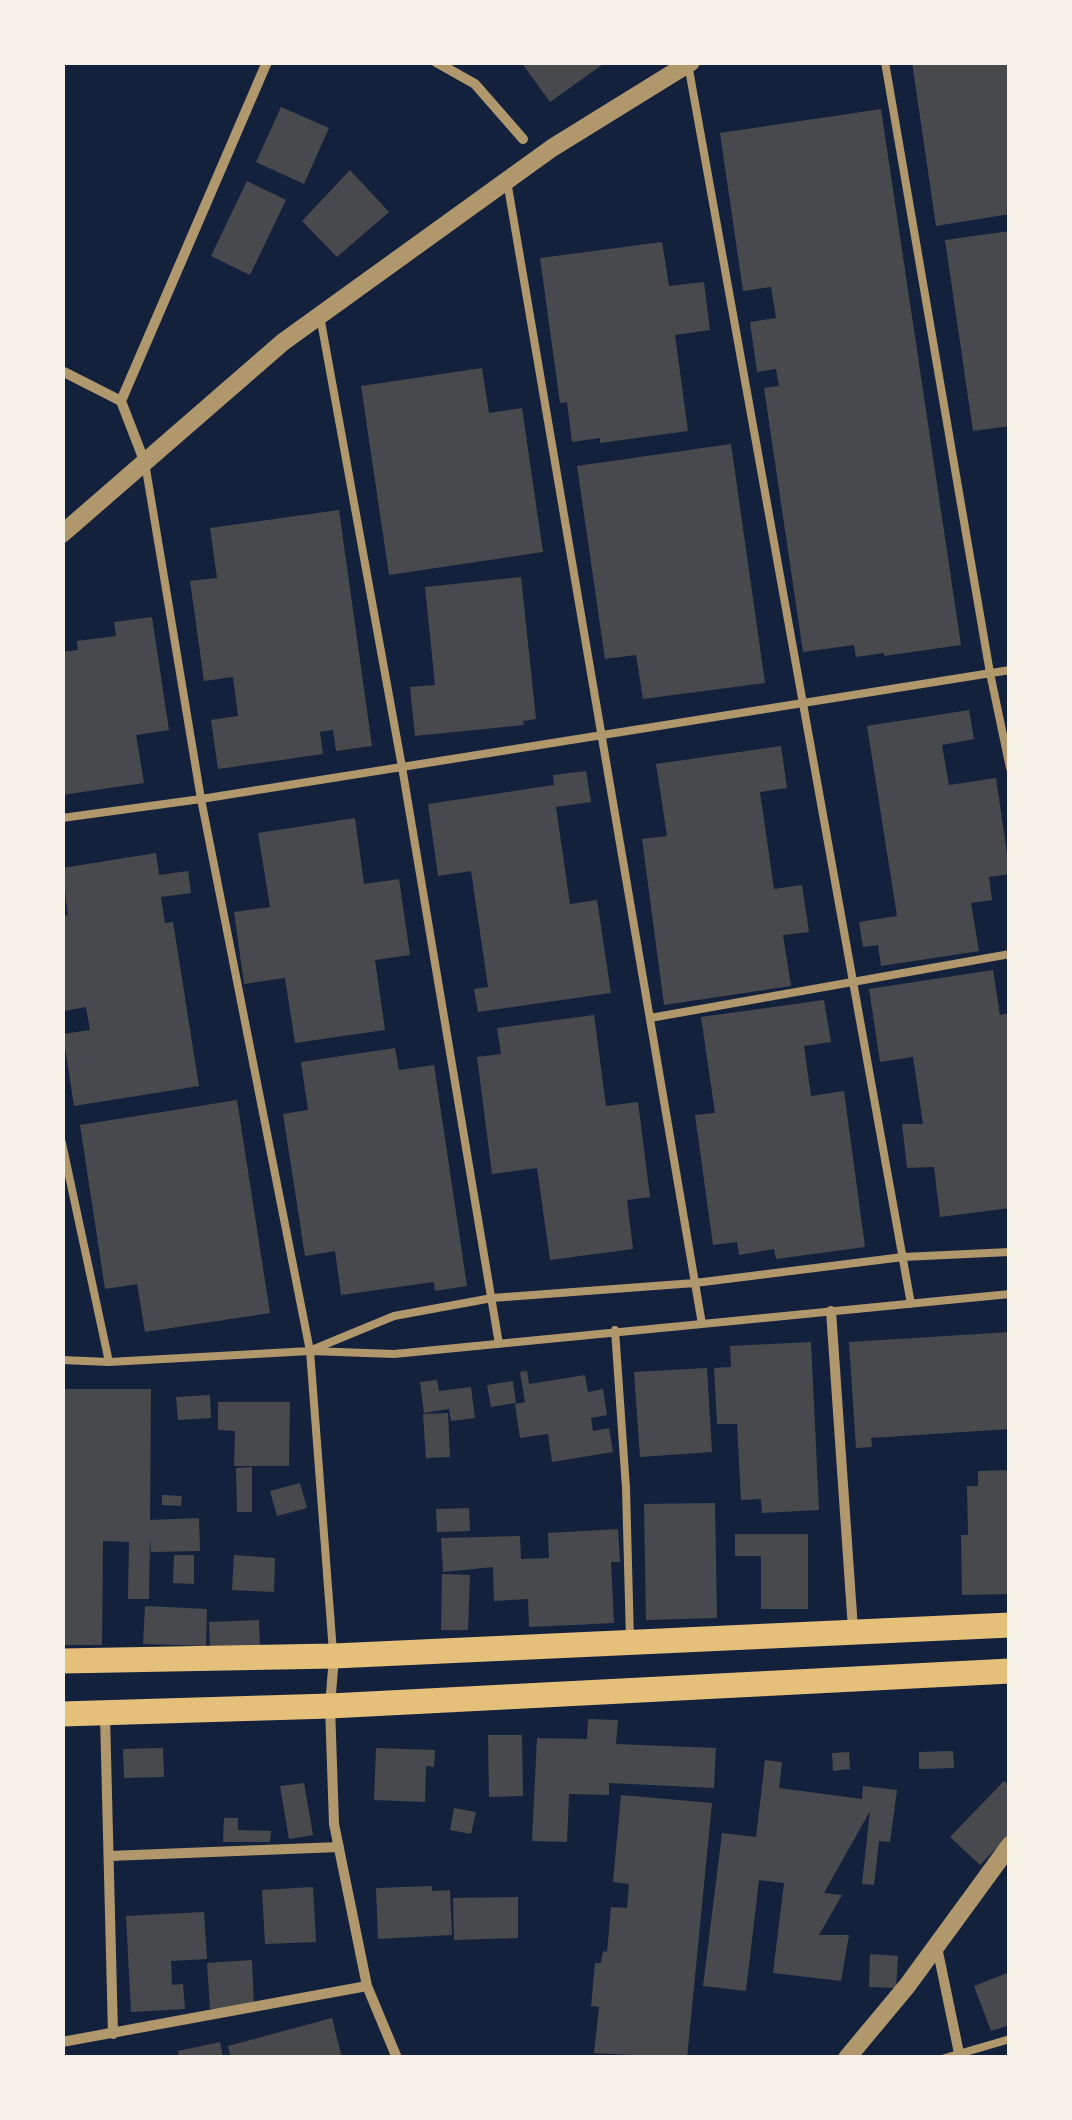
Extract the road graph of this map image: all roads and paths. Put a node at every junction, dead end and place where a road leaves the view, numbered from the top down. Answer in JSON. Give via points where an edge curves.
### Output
{"nodes":[{"id":1,"x":267,"y":62,"type":"edge"},
{"id":2,"x":436,"y":62,"type":"edge"},
{"id":3,"x":885,"y":62,"type":"edge"},
{"id":4,"x":690,"y":63,"type":"edge"},
{"id":5,"x":523,"y":139,"type":"dead end"},
{"id":6,"x":507,"y":181,"type":"junction"},
{"id":7,"x":320,"y":316,"type":"junction"},
{"id":8,"x":62,"y":371,"type":"edge"},
{"id":9,"x":121,"y":400,"type":"junction"},
{"id":10,"x":144,"y":463,"type":"junction"},
{"id":11,"x":62,"y":534,"type":"edge"},
{"id":12,"x":1010,"y":670,"type":"edge"},
{"id":13,"x":990,"y":673,"type":"junction"},
{"id":14,"x":805,"y":703,"type":"junction"},
{"id":15,"x":601,"y":735,"type":"junction"},
{"id":16,"x":402,"y":767,"type":"junction"},
{"id":17,"x":1010,"y":768,"type":"edge"},
{"id":18,"x":201,"y":800,"type":"junction"},
{"id":19,"x":62,"y":818,"type":"edge"},
{"id":20,"x":1010,"y":954,"type":"edge"},
{"id":21,"x":855,"y":984,"type":"junction"},
{"id":22,"x":650,"y":1018,"type":"junction"},
{"id":23,"x":62,"y":1143,"type":"edge"},
{"id":24,"x":1010,"y":1252,"type":"edge"},
{"id":25,"x":903,"y":1257,"type":"junction"},
{"id":26,"x":695,"y":1283,"type":"junction"},
{"id":27,"x":1010,"y":1294,"type":"edge"},
{"id":28,"x":492,"y":1298,"type":"junction"},
{"id":29,"x":911,"y":1304,"type":"junction"},
{"id":30,"x":831,"y":1311,"type":"junction"},
{"id":31,"x":702,"y":1324,"type":"junction"},
{"id":32,"x":615,"y":1330,"type":"junction"},
{"id":33,"x":499,"y":1344,"type":"junction"},
{"id":34,"x":310,"y":1351,"type":"junction"},
{"id":35,"x":62,"y":1360,"type":"edge"},
{"id":36,"x":109,"y":1362,"type":"junction"},
{"id":37,"x":1010,"y":1625,"type":"edge"},
{"id":38,"x":853,"y":1633,"type":"junction"},
{"id":39,"x":630,"y":1644,"type":"junction"},
{"id":40,"x":334,"y":1656,"type":"junction"},
{"id":41,"x":62,"y":1661,"type":"edge"},
{"id":42,"x":1010,"y":1671,"type":"edge"},
{"id":43,"x":330,"y":1706,"type":"junction"},
{"id":44,"x":104,"y":1712,"type":"junction"},
{"id":45,"x":62,"y":1714,"type":"edge"},
{"id":46,"x":1010,"y":1845,"type":"edge"},
{"id":47,"x":339,"y":1847,"type":"junction"},
{"id":48,"x":109,"y":1856,"type":"junction"},
{"id":49,"x":936,"y":1946,"type":"junction"},
{"id":50,"x":367,"y":1986,"type":"junction"},
{"id":51,"x":113,"y":2034,"type":"junction"},
{"id":52,"x":1010,"y":2039,"type":"edge"},
{"id":53,"x":62,"y":2042,"type":"edge"},
{"id":54,"x":958,"y":2055,"type":"edge"},
{"id":55,"x":397,"y":2058,"type":"edge"},
{"id":56,"x":847,"y":2058,"type":"edge"},
{"id":57,"x":945,"y":2058,"type":"edge"}],
"edges":[{"from":1,"to":9,"type":"street"},
{"from":2,"to":5,"type":"street","via":[[475,84]]},
{"from":3,"to":13,"type":"lane"},
{"from":4,"to":6,"type":"street"},
{"from":4,"to":14,"type":"lane"},
{"from":6,"to":7,"type":"street"},
{"from":6,"to":15,"type":"lane"},
{"from":7,"to":10,"type":"street"},
{"from":7,"to":16,"type":"lane"},
{"from":8,"to":9,"type":"street"},
{"from":9,"to":10,"type":"street"},
{"from":10,"to":11,"type":"street"},
{"from":10,"to":18,"type":"lane"},
{"from":12,"to":13,"type":"lane"},
{"from":13,"to":14,"type":"lane"},
{"from":13,"to":17,"type":"lane"},
{"from":14,"to":15,"type":"lane"},
{"from":14,"to":21,"type":"lane"},
{"from":15,"to":16,"type":"lane"},
{"from":15,"to":22,"type":"lane"},
{"from":16,"to":18,"type":"lane"},
{"from":16,"to":28,"type":"lane"},
{"from":18,"to":19,"type":"lane"},
{"from":18,"to":34,"type":"lane"},
{"from":20,"to":21,"type":"lane"},
{"from":21,"to":22,"type":"lane"},
{"from":21,"to":25,"type":"lane"},
{"from":22,"to":26,"type":"lane"},
{"from":23,"to":36,"type":"lane"},
{"from":24,"to":25,"type":"lane"},
{"from":25,"to":26,"type":"lane"},
{"from":25,"to":29,"type":"lane"},
{"from":26,"to":28,"type":"lane"},
{"from":26,"to":31,"type":"lane"},
{"from":27,"to":29,"type":"lane"},
{"from":28,"to":33,"type":"lane"},
{"from":28,"to":34,"type":"lane","via":[[394,1316]]},
{"from":29,"to":30,"type":"lane"},
{"from":30,"to":31,"type":"lane"},
{"from":30,"to":38,"type":"street"},
{"from":31,"to":32,"type":"lane"},
{"from":32,"to":33,"type":"lane"},
{"from":32,"to":39,"type":"lane"},
{"from":33,"to":34,"type":"lane","via":[[394,1354]]},
{"from":34,"to":36,"type":"lane"},
{"from":34,"to":40,"type":"lane"},
{"from":35,"to":36,"type":"lane"},
{"from":37,"to":38,"type":"main road"},
{"from":38,"to":39,"type":"main road"},
{"from":39,"to":40,"type":"main road"},
{"from":40,"to":41,"type":"main road"},
{"from":40,"to":43,"type":"street"},
{"from":42,"to":43,"type":"main road"},
{"from":43,"to":44,"type":"main road"},
{"from":43,"to":47,"type":"street"},
{"from":44,"to":45,"type":"main road"},
{"from":44,"to":48,"type":"street"},
{"from":46,"to":49,"type":"street"},
{"from":47,"to":48,"type":"street"},
{"from":47,"to":50,"type":"street"},
{"from":48,"to":51,"type":"street"},
{"from":49,"to":54,"type":"street"},
{"from":49,"to":56,"type":"street"},
{"from":50,"to":51,"type":"street"},
{"from":50,"to":55,"type":"street"},
{"from":51,"to":53,"type":"street"},
{"from":52,"to":54,"type":"lane"},
{"from":54,"to":57,"type":"lane"}]}
